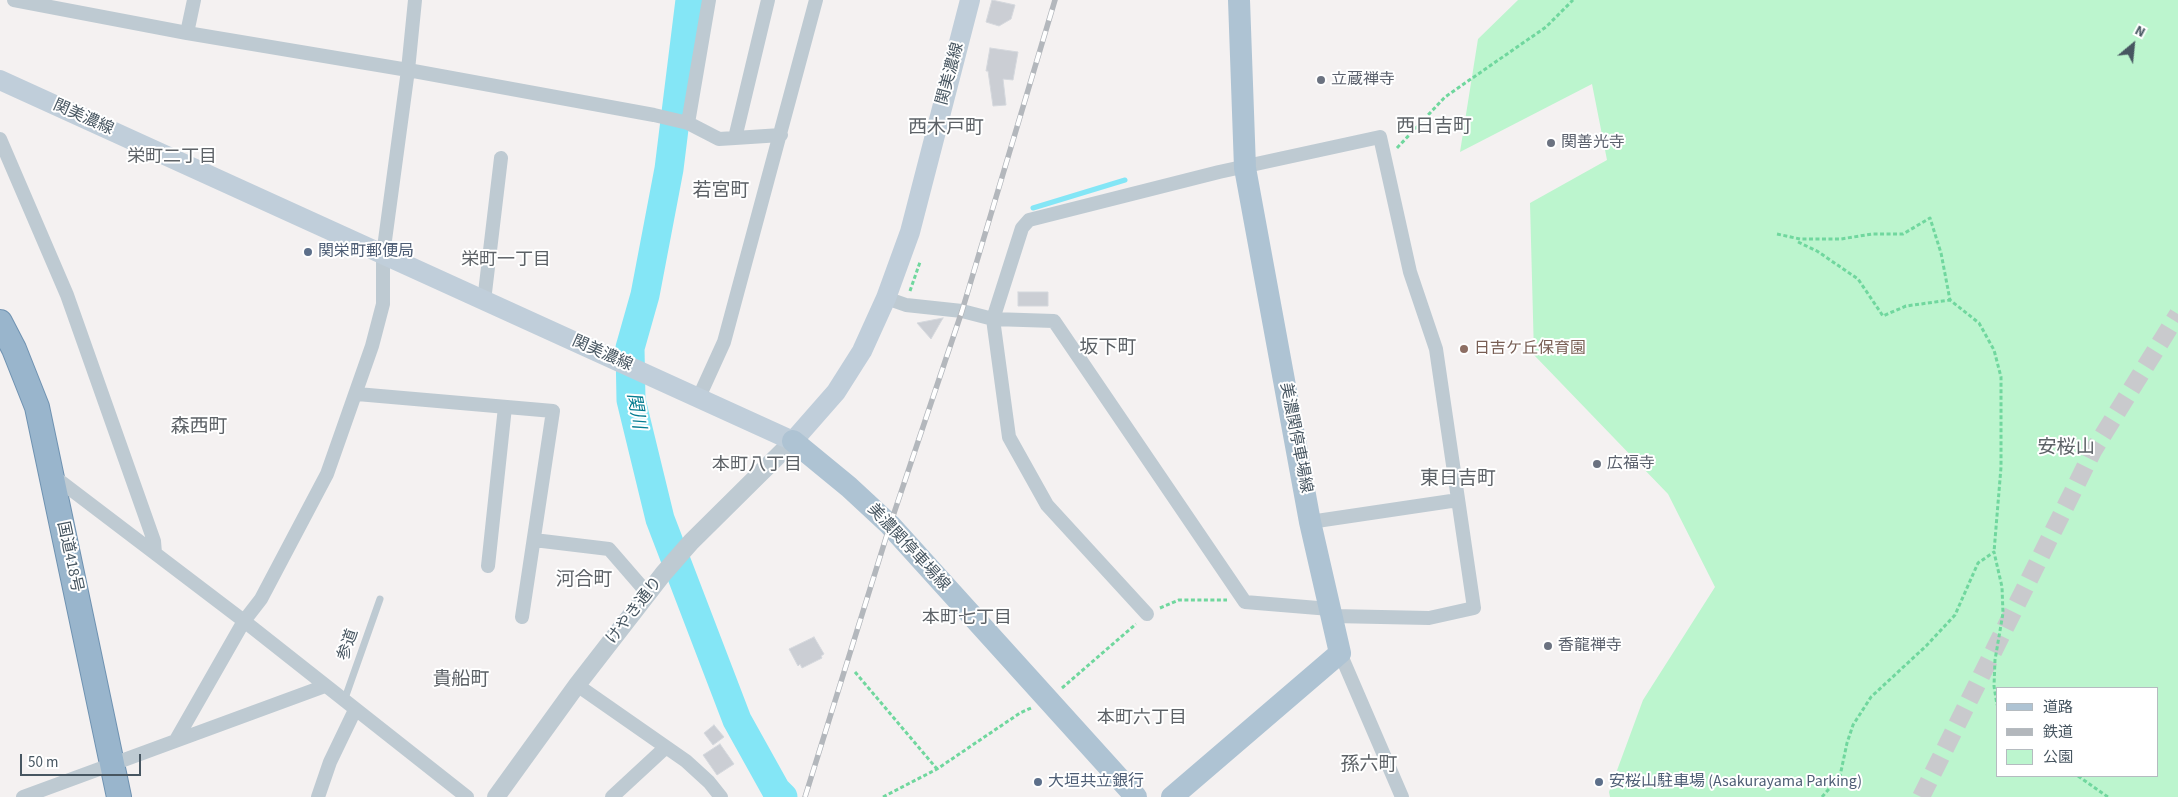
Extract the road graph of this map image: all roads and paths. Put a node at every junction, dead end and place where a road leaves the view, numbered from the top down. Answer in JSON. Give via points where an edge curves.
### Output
{"nodes":[{"id":1,"x":14,"y":0,"type":"edge"},
{"id":2,"x":194,"y":0,"type":"edge"},
{"id":3,"x":415,"y":0,"type":"edge"},
{"id":4,"x":709,"y":0,"type":"edge"},
{"id":5,"x":768,"y":0,"type":"edge"},
{"id":6,"x":814,"y":0,"type":"edge"},
{"id":7,"x":970,"y":0,"type":"edge"},
{"id":8,"x":1238,"y":0,"type":"edge"},
{"id":9,"x":1573,"y":0,"type":"edge"},
{"id":10,"x":187,"y":33,"type":"junction"},
{"id":11,"x":408,"y":70,"type":"junction"},
{"id":12,"x":0,"y":80,"type":"edge"},
{"id":13,"x":688,"y":123,"type":"junction"},
{"id":14,"x":782,"y":135,"type":"junction"},
{"id":15,"x":735,"y":138,"type":"junction"},
{"id":16,"x":0,"y":139,"type":"edge"},
{"id":17,"x":501,"y":158,"type":"dead end"},
{"id":18,"x":1386,"y":159,"type":"junction"},
{"id":19,"x":1245,"y":168,"type":"junction"},
{"id":20,"x":1777,"y":234,"type":"dead end"},
{"id":21,"x":1798,"y":242,"type":"dead end"},
{"id":22,"x":383,"y":255,"type":"junction"},
{"id":23,"x":886,"y":298,"type":"junction"},
{"id":24,"x":1950,"y":300,"type":"junction"},
{"id":25,"x":484,"y":301,"type":"junction"},
{"id":26,"x":993,"y":319,"type":"junction"},
{"id":27,"x":0,"y":322,"type":"edge"},
{"id":28,"x":356,"y":394,"type":"junction"},
{"id":29,"x":698,"y":397,"type":"junction"},
{"id":30,"x":505,"y":407,"type":"junction"},
{"id":31,"x":793,"y":441,"type":"junction"},
{"id":32,"x":52,"y":475,"type":"junction"},
{"id":33,"x":1458,"y":500,"type":"junction"},
{"id":34,"x":1310,"y":522,"type":"junction"},
{"id":35,"x":534,"y":540,"type":"junction"},
{"id":36,"x":1994,"y":552,"type":"junction"},
{"id":37,"x":154,"y":553,"type":"junction"},
{"id":38,"x":488,"y":566,"type":"dead end"},
{"id":39,"x":648,"y":594,"type":"junction"},
{"id":40,"x":380,"y":599,"type":"dead end"},
{"id":41,"x":1245,"y":602,"type":"junction"},
{"id":42,"x":1331,"y":613,"type":"junction"},
{"id":43,"x":1147,"y":614,"type":"junction"},
{"id":44,"x":522,"y":617,"type":"dead end"},
{"id":45,"x":244,"y":621,"type":"junction"},
{"id":46,"x":1340,"y":654,"type":"junction"},
{"id":47,"x":855,"y":672,"type":"dead end"},
{"id":48,"x":577,"y":685,"type":"junction"},
{"id":49,"x":325,"y":686,"type":"junction"},
{"id":50,"x":1996,"y":699,"type":"edge"},
{"id":51,"x":1048,"y":700,"type":"junction"},
{"id":52,"x":350,"y":705,"type":"junction"},
{"id":53,"x":176,"y":740,"type":"junction"},
{"id":54,"x":666,"y":747,"type":"junction"},
{"id":55,"x":112,"y":764,"type":"junction"},
{"id":56,"x":937,"y":770,"type":"junction"},
{"id":57,"x":2079,"y":777,"type":"edge"},
{"id":58,"x":23,"y":797,"type":"edge"},
{"id":59,"x":120,"y":797,"type":"edge"},
{"id":60,"x":318,"y":797,"type":"edge"},
{"id":61,"x":467,"y":797,"type":"edge"},
{"id":62,"x":496,"y":797,"type":"edge"},
{"id":63,"x":612,"y":797,"type":"edge"},
{"id":64,"x":720,"y":797,"type":"edge"},
{"id":65,"x":883,"y":797,"type":"edge"},
{"id":66,"x":1136,"y":797,"type":"edge"},
{"id":67,"x":1172,"y":797,"type":"edge"},
{"id":68,"x":1402,"y":797,"type":"edge"},
{"id":69,"x":1822,"y":797,"type":"edge"},
{"id":70,"x":2108,"y":797,"type":"edge"}],
"edges":[{"from":1,"to":10,"type":"street"},
{"from":2,"to":10,"type":"street"},
{"from":3,"to":11,"type":"street"},
{"from":4,"to":13,"type":"street"},
{"from":5,"to":15,"type":"street"},
{"from":6,"to":14,"type":"street"},
{"from":7,"to":23,"type":"main road","name":"関美濃線","via":[[910,232]]},
{"from":8,"to":19,"type":"main road","name":"美濃関停車場線"},
{"from":9,"to":18,"type":"path","via":[[1546,27],[1445,97]]},
{"from":10,"to":11,"type":"street"},
{"from":11,"to":13,"type":"street"},
{"from":11,"to":22,"type":"street"},
{"from":12,"to":22,"type":"main road","name":"関美濃線"},
{"from":13,"to":15,"type":"street","via":[[719,139]]},
{"from":14,"to":15,"type":"street"},
{"from":14,"to":29,"type":"street","via":[[724,342]]},
{"from":16,"to":37,"type":"street","via":[[67,295],[154,541]]},
{"from":17,"to":25,"type":"street"},
{"from":18,"to":19,"type":"street","via":[[1380,137]]},
{"from":18,"to":33,"type":"street","via":[[1410,272],[1436,350]]},
{"from":19,"to":26,"type":"street","via":[[1029,220],[1022,228]]},
{"from":19,"to":34,"type":"main road","name":"美濃関停車場線"},
{"from":20,"to":24,"type":"path","via":[[1800,239],[1903,234],[1930,218]]},
{"from":21,"to":24,"type":"path","via":[[1858,279],[1883,316],[1906,306]]},
{"from":22,"to":25,"type":"main road","name":"関美濃線"},
{"from":22,"to":28,"type":"street","via":[[383,304]]},
{"from":23,"to":26,"type":"street"},
{"from":23,"to":31,"type":"main road","name":"関美濃線","via":[[862,351],[836,392]]},
{"from":24,"to":36,"type":"path","via":[[1979,323],[1994,350],[2001,376],[2001,467]]},
{"from":25,"to":29,"type":"main road","name":"関美濃線"},
{"from":26,"to":41,"type":"street","via":[[1054,321]]},
{"from":26,"to":43,"type":"street","via":[[1009,437],[1047,504]]},
{"from":27,"to":32,"type":"highway","name":"国道418号","via":[[37,407]]},
{"from":28,"to":30,"type":"street"},
{"from":28,"to":45,"type":"street","via":[[327,474],[261,599]]},
{"from":29,"to":31,"type":"main road","name":"関美濃線"},
{"from":30,"to":35,"type":"street","via":[[553,411]]},
{"from":30,"to":38,"type":"street"},
{"from":31,"to":39,"type":"street","name":"けやき通り","via":[[692,542]]},
{"from":31,"to":51,"type":"main road","name":"美濃関停車場線","via":[[890,525]]},
{"from":32,"to":37,"type":"street"},
{"from":32,"to":55,"type":"highway","name":"国道418号"},
{"from":33,"to":34,"type":"street"},
{"from":33,"to":42,"type":"street","via":[[1474,608],[1429,618]]},
{"from":34,"to":42,"type":"main road","name":"美濃関停車場線"},
{"from":35,"to":39,"type":"street","via":[[609,549]]},
{"from":35,"to":44,"type":"street"},
{"from":36,"to":50,"type":"path","via":[[2002,587],[2003,613],[1995,660]]},
{"from":36,"to":69,"type":"path","via":[[1978,563],[1955,615],[1871,697],[1853,725],[1840,776]]},
{"from":37,"to":45,"type":"street"},
{"from":39,"to":48,"type":"street","name":"けやき通り"},
{"from":40,"to":52,"type":"lane","name":"参道"},
{"from":41,"to":42,"type":"street"},
{"from":41,"to":43,"type":"path","via":[[1216,598],[1179,600]]},
{"from":42,"to":46,"type":"main road","name":"美濃関停車場線"},
{"from":43,"to":51,"type":"path"},
{"from":45,"to":49,"type":"street"},
{"from":45,"to":53,"type":"street"},
{"from":46,"to":67,"type":"main road"},
{"from":46,"to":68,"type":"street"},
{"from":47,"to":56,"type":"path"},
{"from":48,"to":54,"type":"street"},
{"from":48,"to":62,"type":"street","name":"けやき通り"},
{"from":49,"to":52,"type":"street"},
{"from":49,"to":53,"type":"street"},
{"from":51,"to":56,"type":"path","via":[[1020,713]]},
{"from":51,"to":66,"type":"main road","name":"美濃関停車場線"},
{"from":52,"to":60,"type":"street"},
{"from":52,"to":61,"type":"street"},
{"from":53,"to":55,"type":"street"},
{"from":54,"to":63,"type":"street"},
{"from":54,"to":64,"type":"street","via":[[697,771]]},
{"from":55,"to":58,"type":"street"},
{"from":55,"to":59,"type":"highway","name":"国道418号"},
{"from":56,"to":65,"type":"path"},
{"from":57,"to":70,"type":"path"}]}
